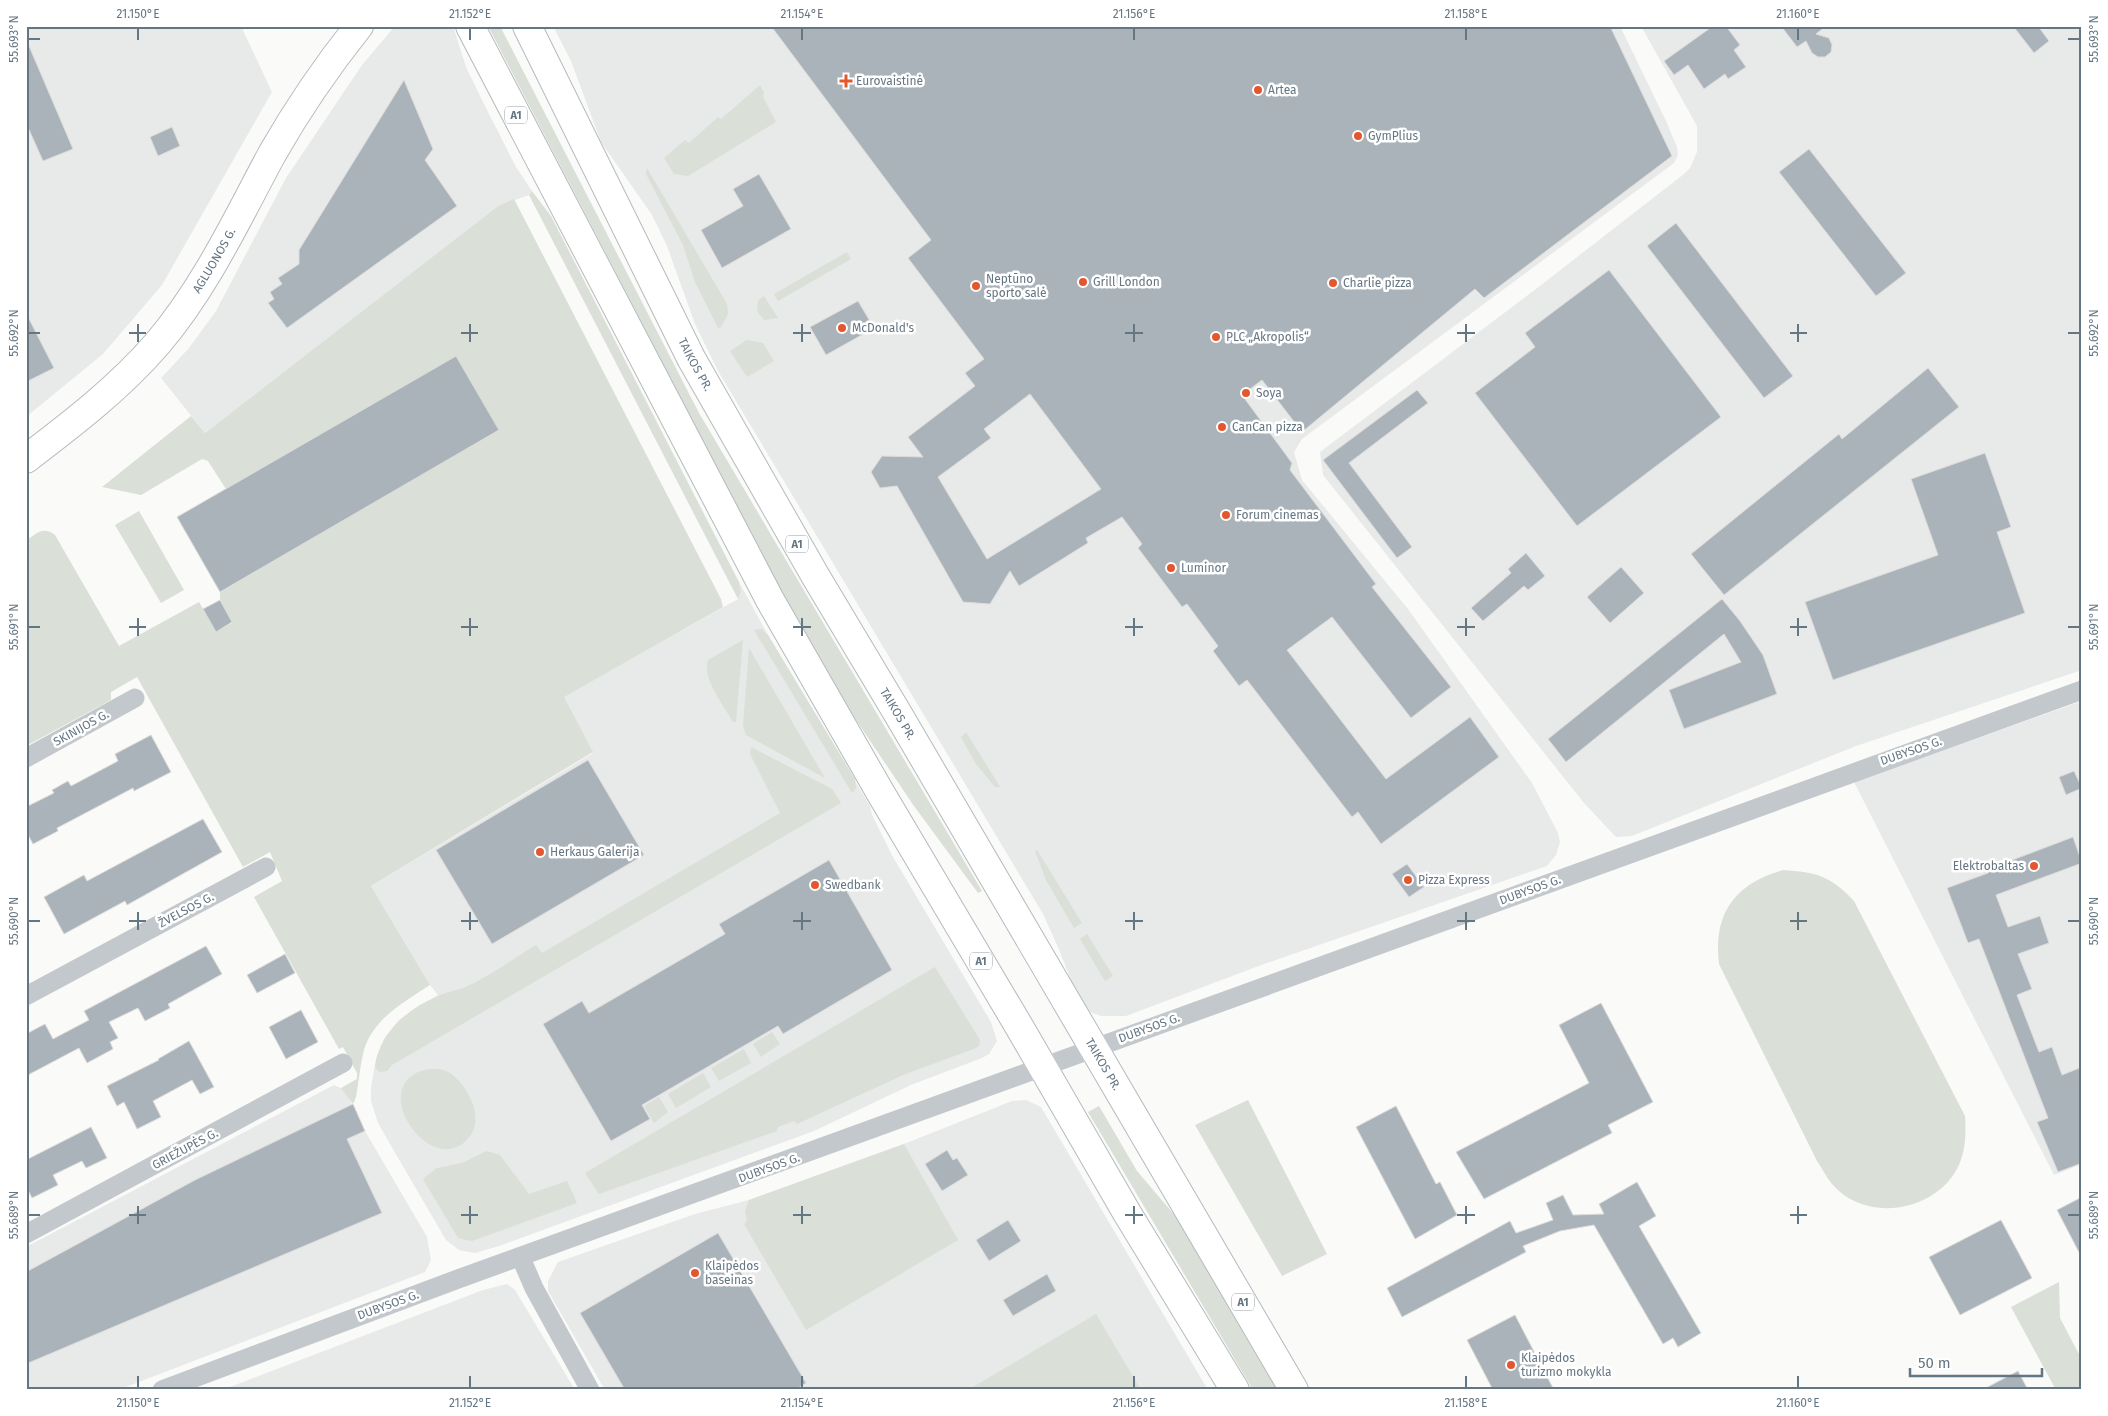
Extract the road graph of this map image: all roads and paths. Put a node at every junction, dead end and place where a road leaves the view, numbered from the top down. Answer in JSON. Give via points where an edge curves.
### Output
{"nodes":[{"id":1,"x":359,"y":26,"type":"edge"},
{"id":2,"x":470,"y":26,"type":"edge"},
{"id":3,"x":527,"y":26,"type":"edge"},
{"id":4,"x":26,"y":459,"type":"edge"},
{"id":5,"x":2082,"y":690,"type":"edge"},
{"id":6,"x":135,"y":698,"type":"dead end"},
{"id":7,"x":26,"y":758,"type":"edge"},
{"id":8,"x":266,"y":867,"type":"dead end"},
{"id":9,"x":26,"y":996,"type":"edge"},
{"id":10,"x":1093,"y":1048,"type":"junction"},
{"id":11,"x":343,"y":1063,"type":"dead end"},
{"id":12,"x":1043,"y":1067,"type":"junction"},
{"id":13,"x":26,"y":1234,"type":"edge"},
{"id":14,"x":521,"y":1258,"type":"junction"},
{"id":15,"x":162,"y":1390,"type":"edge"},
{"id":16,"x":590,"y":1390,"type":"edge"},
{"id":17,"x":1235,"y":1390,"type":"edge"},
{"id":18,"x":1294,"y":1390,"type":"edge"}],
"edges":[{"from":1,"to":4,"type":"main road","name":"AGLUONOS G.","via":[[299,110],[204,278],[157,344],[105,396]]},
{"from":2,"to":12,"type":"main road","number":"A1","via":[[770,600]]},
{"from":3,"to":10,"type":"main road","name":"TAIKOS PR.","number":"A1","via":[[691,358]]},
{"from":5,"to":10,"type":"street","name":"DUBYSOS G."},
{"from":6,"to":7,"type":"street","name":"SKINIJOS G."},
{"from":8,"to":9,"type":"street","name":"ŽVELSOS G."},
{"from":10,"to":12,"type":"street","name":"DUBYSOS G."},
{"from":10,"to":18,"type":"main road","name":"TAIKOS PR.","number":"A1"},
{"from":11,"to":13,"type":"street","name":"GRIEŽUPĖS G."},
{"from":12,"to":14,"type":"street","name":"DUBYSOS G."},
{"from":12,"to":17,"type":"main road","number":"A1","via":[[1153,1257]]},
{"from":14,"to":15,"type":"street","name":"DUBYSOS G."},
{"from":14,"to":16,"type":"street"}]}
